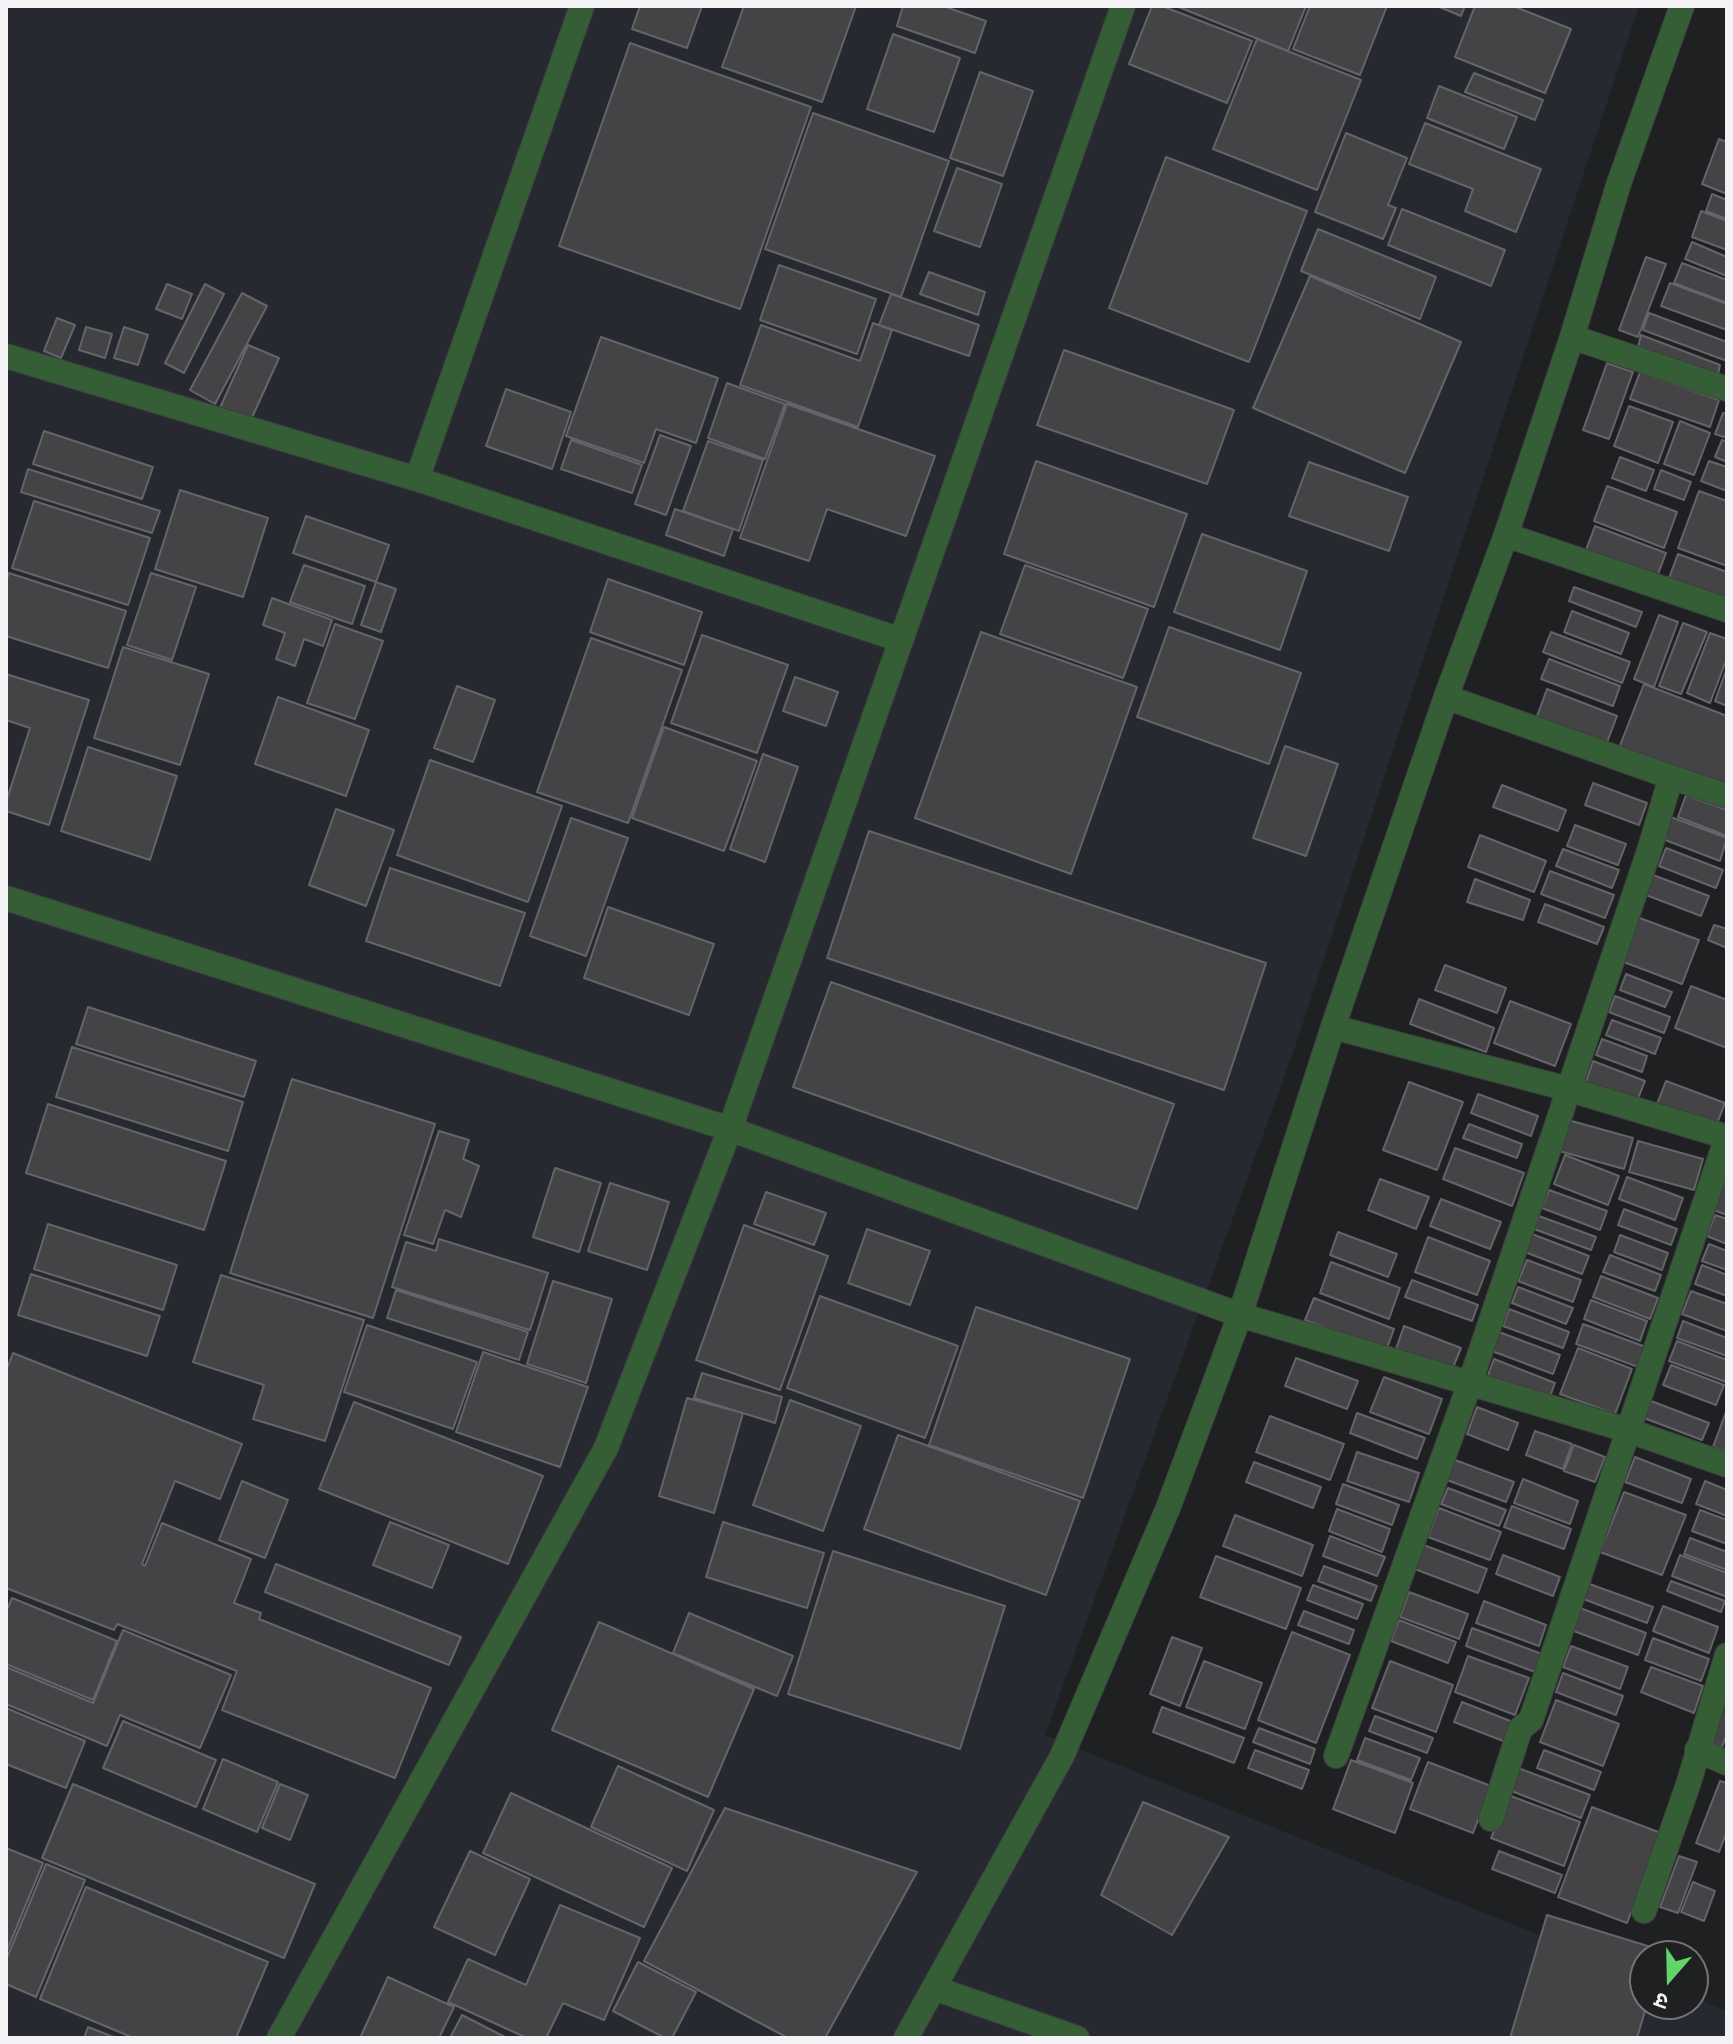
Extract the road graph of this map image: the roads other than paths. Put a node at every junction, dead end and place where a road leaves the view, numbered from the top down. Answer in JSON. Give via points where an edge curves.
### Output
{"nodes":[{"id":1,"x":582,"y":6,"type":"edge"},
{"id":2,"x":1682,"y":6,"type":"edge"},
{"id":3,"x":1121,"y":7,"type":"edge"},
{"id":4,"x":1572,"y":337,"type":"junction"},
{"id":5,"x":6,"y":356,"type":"edge"},
{"id":6,"x":1727,"y":389,"type":"edge"},
{"id":7,"x":417,"y":479,"type":"junction"},
{"id":8,"x":1506,"y":535,"type":"junction"},
{"id":9,"x":1727,"y":610,"type":"edge"},
{"id":10,"x":901,"y":640,"type":"junction"},
{"id":11,"x":1446,"y":697,"type":"junction"},
{"id":12,"x":1671,"y":777,"type":"junction"},
{"id":13,"x":1727,"y":796,"type":"edge"},
{"id":14,"x":6,"y":898,"type":"edge"},
{"id":15,"x":1333,"y":1027,"type":"junction"},
{"id":16,"x":1568,"y":1089,"type":"junction"},
{"id":17,"x":730,"y":1129,"type":"junction"},
{"id":18,"x":1727,"y":1137,"type":"edge"},
{"id":19,"x":1240,"y":1315,"type":"junction"},
{"id":20,"x":1470,"y":1383,"type":"junction"},
{"id":21,"x":1627,"y":1430,"type":"junction"},
{"id":22,"x":1727,"y":1465,"type":"edge"},
{"id":23,"x":1727,"y":1655,"type":"edge"},
{"id":24,"x":1697,"y":1750,"type":"junction"},
{"id":25,"x":1336,"y":1756,"type":"dead end"},
{"id":26,"x":1727,"y":1763,"type":"edge"},
{"id":27,"x":1491,"y":1819,"type":"dead end"},
{"id":28,"x":1644,"y":1911,"type":"dead end"},
{"id":29,"x":934,"y":1988,"type":"junction"},
{"id":30,"x":279,"y":2038,"type":"edge"},
{"id":31,"x":906,"y":2038,"type":"edge"},
{"id":32,"x":1077,"y":2038,"type":"edge"}],
"edges":[{"from":1,"to":7,"type":"street"},
{"from":2,"to":4,"type":"street"},
{"from":3,"to":10,"type":"street"},
{"from":4,"to":6,"type":"street"},
{"from":4,"to":8,"type":"street"},
{"from":5,"to":7,"type":"street"},
{"from":7,"to":10,"type":"street"},
{"from":8,"to":9,"type":"street"},
{"from":8,"to":11,"type":"street"},
{"from":10,"to":17,"type":"street"},
{"from":11,"to":12,"type":"street"},
{"from":11,"to":15,"type":"street"},
{"from":12,"to":13,"type":"street"},
{"from":12,"to":16,"type":"street"},
{"from":14,"to":17,"type":"street"},
{"from":15,"to":16,"type":"street"},
{"from":15,"to":19,"type":"street"},
{"from":16,"to":18,"type":"street"},
{"from":16,"to":20,"type":"street"},
{"from":17,"to":19,"type":"street"},
{"from":17,"to":30,"type":"street","via":[[606,1448]]},
{"from":18,"to":21,"type":"street"},
{"from":19,"to":20,"type":"street"},
{"from":19,"to":29,"type":"street","via":[[1168,1508],[1062,1756]]},
{"from":20,"to":21,"type":"street"},
{"from":20,"to":25,"type":"street"},
{"from":21,"to":22,"type":"street"},
{"from":21,"to":27,"type":"street","via":[[1531,1720],[1520,1729]]},
{"from":23,"to":24,"type":"street"},
{"from":24,"to":26,"type":"street"},
{"from":24,"to":28,"type":"street"},
{"from":29,"to":31,"type":"street"},
{"from":29,"to":32,"type":"street"}]}
